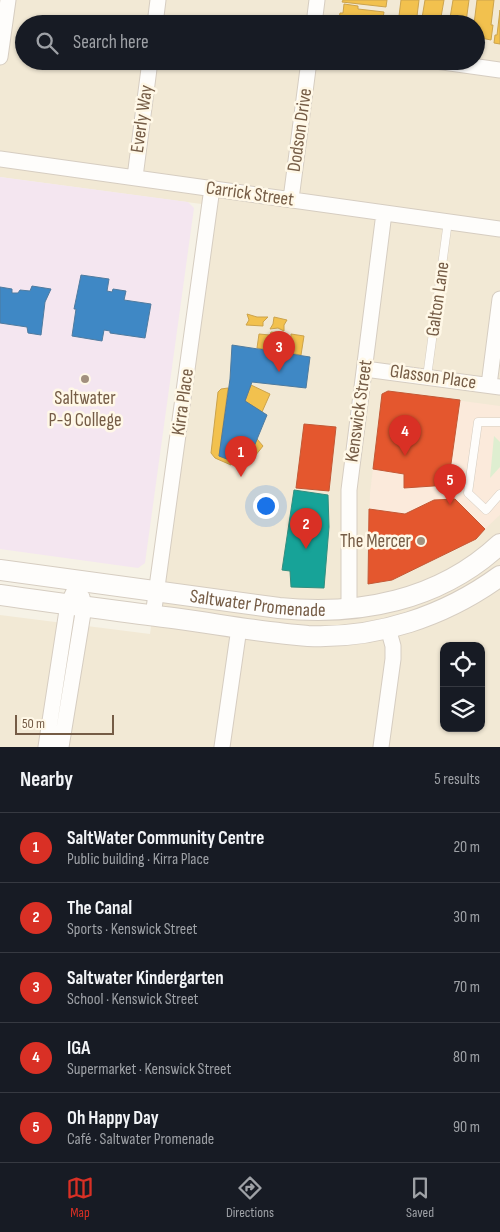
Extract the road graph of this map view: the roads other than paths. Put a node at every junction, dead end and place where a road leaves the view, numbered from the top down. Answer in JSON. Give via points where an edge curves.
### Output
{"nodes":[{"id":1,"x":8,"y":0,"type":"edge"},
{"id":2,"x":158,"y":0,"type":"edge"},
{"id":3,"x":317,"y":0,"type":"edge"},
{"id":4,"x":156,"y":15,"type":"edge"},
{"id":5,"x":315,"y":15,"type":"edge"},
{"id":6,"x":0,"y":57,"type":"edge"},
{"id":7,"x":485,"y":68,"type":"edge"},
{"id":8,"x":149,"y":70,"type":"edge"},
{"id":9,"x":308,"y":70,"type":"edge"},
{"id":10,"x":500,"y":70,"type":"edge"},
{"id":11,"x":0,"y":159,"type":"edge"},
{"id":12,"x":134,"y":177,"type":"junction"},
{"id":13,"x":212,"y":188,"type":"junction"},
{"id":14,"x":291,"y":199,"type":"junction"},
{"id":15,"x":384,"y":213,"type":"junction"},
{"id":16,"x":448,"y":221,"type":"junction"},
{"id":17,"x":500,"y":229,"type":"edge"},
{"id":18,"x":500,"y":301,"type":"edge"},
{"id":19,"x":365,"y":368,"type":"junction"},
{"id":20,"x":427,"y":377,"type":"junction"},
{"id":21,"x":494,"y":386,"type":"edge"},
{"id":22,"x":500,"y":422,"type":"edge"},
{"id":23,"x":500,"y":494,"type":"edge"},
{"id":24,"x":499,"y":548,"type":"edge"},
{"id":25,"x":0,"y":570,"type":"edge"},
{"id":26,"x":500,"y":576,"type":"edge"},
{"id":27,"x":79,"y":580,"type":"junction"},
{"id":28,"x":157,"y":591,"type":"junction"},
{"id":29,"x":0,"y":596,"type":"edge"},
{"id":30,"x":76,"y":606,"type":"junction"},
{"id":31,"x":349,"y":610,"type":"junction"},
{"id":32,"x":153,"y":616,"type":"junction"},
{"id":33,"x":239,"y":628,"type":"junction"},
{"id":34,"x":388,"y":628,"type":"junction"},
{"id":35,"x":46,"y":747,"type":"edge"},
{"id":36,"x":61,"y":747,"type":"edge"},
{"id":37,"x":222,"y":747,"type":"edge"},
{"id":38,"x":381,"y":747,"type":"edge"}],
"edges":[{"from":1,"to":6,"type":"street"},
{"from":2,"to":4,"type":"street"},
{"from":3,"to":5,"type":"street"},
{"from":7,"to":10,"type":"street"},
{"from":8,"to":12,"type":"street","name":"Everly Way"},
{"from":9,"to":14,"type":"street","name":"Dodson Drive"},
{"from":11,"to":12,"type":"street","name":"Carrick Street"},
{"from":12,"to":13,"type":"street","name":"Carrick Street"},
{"from":13,"to":14,"type":"street","name":"Carrick Street"},
{"from":13,"to":28,"type":"street","name":"Kirra Place"},
{"from":14,"to":15,"type":"street","name":"Carrick Street"},
{"from":15,"to":16,"type":"street","name":"Carrick Street"},
{"from":15,"to":19,"type":"street","name":"Kenswick Street"},
{"from":16,"to":17,"type":"street","name":"Carrick Street"},
{"from":16,"to":20,"type":"lane","name":"Galton Lane"},
{"from":18,"to":21,"type":"street"},
{"from":19,"to":20,"type":"street","name":"Glasson Place"},
{"from":19,"to":31,"type":"street","name":"Kenswick Street","via":[[349,490]]},
{"from":20,"to":21,"type":"street","name":"Glasson Place"},
{"from":22,"to":23,"type":"lane","via":[[478,422],[468,492],[486,510]]},
{"from":24,"to":31,"type":"street","name":"Saltwater Promenade","via":[[428,589],[393,602]]},
{"from":25,"to":27,"type":"street","name":"Saltwater Promenade"},
{"from":26,"to":34,"type":"street","name":"Saltwater Promenade","via":[[445,609]]},
{"from":27,"to":28,"type":"street","name":"Saltwater Promenade"},
{"from":27,"to":30,"type":"street"},
{"from":28,"to":31,"type":"street","name":"Saltwater Promenade","via":[[279,608]]},
{"from":28,"to":32,"type":"street","name":"Kirra Place"},
{"from":29,"to":30,"type":"street","name":"Saltwater Promenade"},
{"from":30,"to":32,"type":"street","name":"Saltwater Promenade"},
{"from":30,"to":35,"type":"street"},
{"from":30,"to":36,"type":"street"},
{"from":32,"to":33,"type":"street","name":"Saltwater Promenade"},
{"from":33,"to":34,"type":"street","name":"Saltwater Promenade","via":[[326,636]]},
{"from":33,"to":37,"type":"street"},
{"from":34,"to":38,"type":"street","via":[[394,659]]}]}
